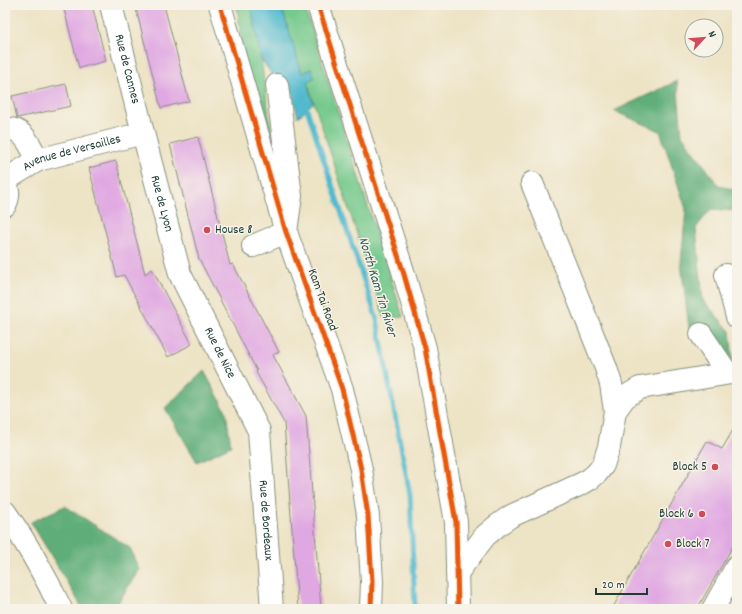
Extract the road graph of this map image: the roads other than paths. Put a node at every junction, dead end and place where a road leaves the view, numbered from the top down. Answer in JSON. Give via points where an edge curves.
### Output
{"nodes":[{"id":1,"x":111,"y":5,"type":"edge"},
{"id":2,"x":220,"y":5,"type":"edge"},
{"id":3,"x":318,"y":5,"type":"edge"},
{"id":4,"x":277,"y":85,"type":"dead end"},
{"id":5,"x":5,"y":129,"type":"edge"},
{"id":6,"x":143,"y":133,"type":"junction"},
{"id":7,"x":38,"y":160,"type":"junction"},
{"id":8,"x":5,"y":181,"type":"edge"},
{"id":9,"x":532,"y":182,"type":"dead end"},
{"id":10,"x":5,"y":205,"type":"edge"},
{"id":11,"x":286,"y":232,"type":"junction"},
{"id":12,"x":253,"y":246,"type":"dead end"},
{"id":13,"x":180,"y":274,"type":"joint"},
{"id":14,"x":726,"y":275,"type":"dead end"},
{"id":15,"x":737,"y":317,"type":"edge"},
{"id":16,"x":701,"y":334,"type":"dead end"},
{"id":17,"x":732,"y":372,"type":"edge"},
{"id":18,"x":615,"y":411,"type":"junction"},
{"id":19,"x":259,"y":431,"type":"joint"},
{"id":20,"x":5,"y":512,"type":"edge"},
{"id":21,"x":737,"y":566,"type":"edge"},
{"id":22,"x":457,"y":573,"type":"junction"},
{"id":23,"x":60,"y":609,"type":"edge"},
{"id":24,"x":272,"y":609,"type":"edge"},
{"id":25,"x":371,"y":609,"type":"edge"},
{"id":26,"x":458,"y":609,"type":"edge"},
{"id":27,"x":713,"y":609,"type":"edge"}],
"edges":[{"from":1,"to":6,"type":"street","name":"Rue de Cannes"},
{"from":2,"to":11,"type":"street","name":"Kam Tai Road"},
{"from":3,"to":22,"type":"street","via":[[403,271],[424,348],[456,522]]},
{"from":4,"to":11,"type":"street","via":[[291,196]]},
{"from":5,"to":7,"type":"street","via":[[19,131],[27,139]]},
{"from":6,"to":7,"type":"street","name":"Avenue de Versailles"},
{"from":6,"to":13,"type":"street","name":"Rue de Lyon"},
{"from":7,"to":8,"type":"street","name":"Avenue de Versailles"},
{"from":8,"to":10,"type":"street","via":[[8,195]]},
{"from":9,"to":18,"type":"street","via":[[606,368]]},
{"from":11,"to":12,"type":"street"},
{"from":11,"to":25,"type":"street","name":"Kam Tai Road","via":[[342,389],[361,469],[368,516]]},
{"from":13,"to":19,"type":"street","name":"Rue de Nice"},
{"from":14,"to":15,"type":"street"},
{"from":16,"to":17,"type":"street"},
{"from":17,"to":18,"type":"street","via":[[640,388],[625,397]]},
{"from":18,"to":22,"type":"street","via":[[606,458],[597,473],[582,484],[511,516],[498,525],[485,536]]},
{"from":19,"to":24,"type":"street","name":"Rue de Bordeaux"},
{"from":20,"to":23,"type":"street","via":[[45,575]]},
{"from":21,"to":27,"type":"street"},
{"from":22,"to":26,"type":"street"}]}
